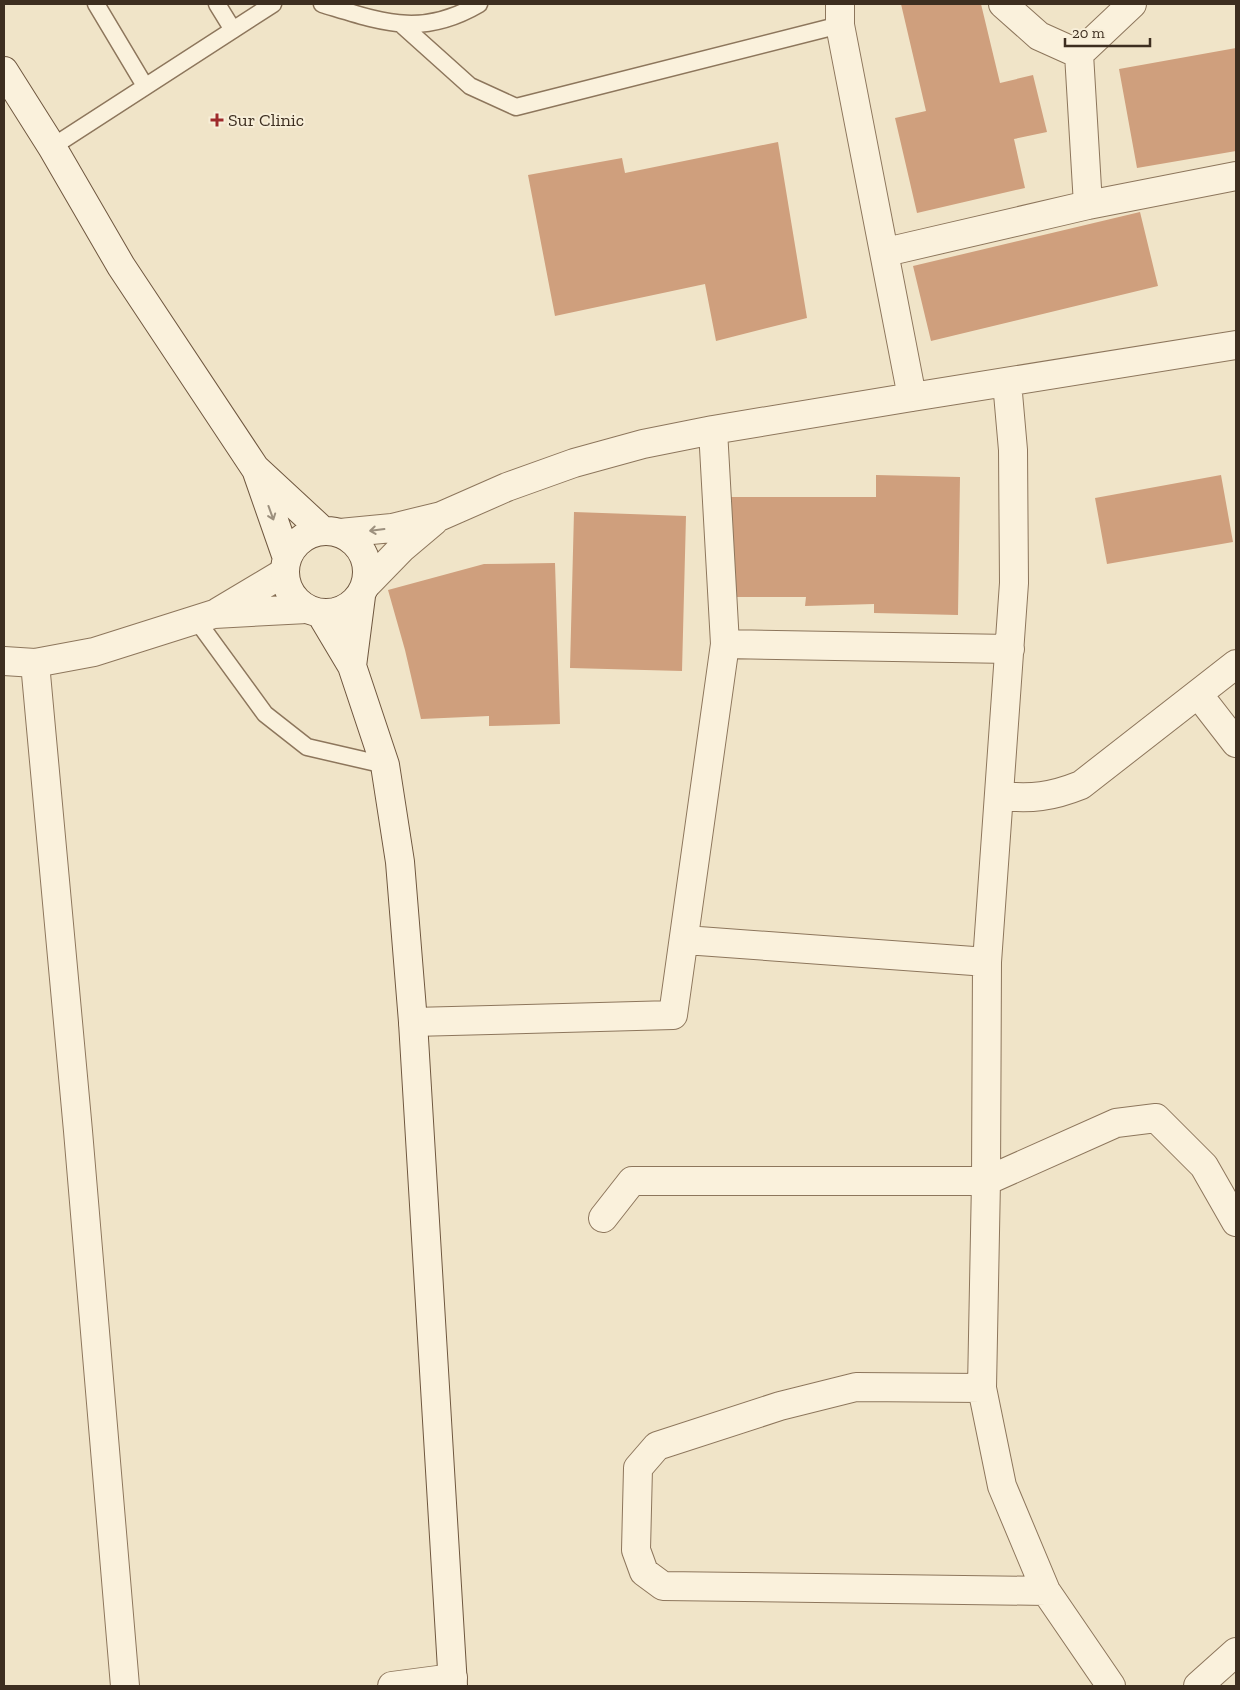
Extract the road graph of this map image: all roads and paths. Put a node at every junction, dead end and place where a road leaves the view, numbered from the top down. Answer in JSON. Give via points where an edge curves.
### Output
{"nodes":[{"id":1,"x":96,"y":4,"type":"edge"},
{"id":2,"x":217,"y":4,"type":"edge"},
{"id":3,"x":273,"y":4,"type":"edge"},
{"id":4,"x":322,"y":4,"type":"edge"},
{"id":5,"x":479,"y":4,"type":"edge"},
{"id":6,"x":1003,"y":4,"type":"edge"},
{"id":7,"x":1132,"y":4,"type":"edge"},
{"id":8,"x":840,"y":15,"type":"edge"},
{"id":9,"x":402,"y":25,"type":"junction"},
{"id":10,"x":233,"y":30,"type":"junction"},
{"id":11,"x":1079,"y":54,"type":"junction"},
{"id":12,"x":4,"y":71,"type":"edge"},
{"id":13,"x":145,"y":86,"type":"junction"},
{"id":14,"x":52,"y":147,"type":"junction"},
{"id":15,"x":1236,"y":176,"type":"edge"},
{"id":16,"x":1088,"y":205,"type":"junction"},
{"id":17,"x":886,"y":252,"type":"junction"},
{"id":18,"x":1236,"y":345,"type":"edge"},
{"id":19,"x":1007,"y":382,"type":"junction"},
{"id":20,"x":912,"y":397,"type":"junction"},
{"id":21,"x":713,"y":430,"type":"junction"},
{"id":22,"x":255,"y":468,"type":"junction"},
{"id":23,"x":442,"y":516,"type":"junction"},
{"id":24,"x":331,"y":532,"type":"junction"},
{"id":25,"x":286,"y":565,"type":"junction"},
{"id":26,"x":363,"y":591,"type":"junction"},
{"id":27,"x":314,"y":611,"type":"junction"},
{"id":28,"x":205,"y":616,"type":"junction"},
{"id":29,"x":726,"y":644,"type":"junction"},
{"id":30,"x":1010,"y":649,"type":"junction"},
{"id":31,"x":4,"y":661,"type":"edge"},
{"id":32,"x":35,"y":663,"type":"junction"},
{"id":33,"x":1236,"y":664,"type":"edge"},
{"id":34,"x":352,"y":666,"type":"junction"},
{"id":35,"x":1198,"y":694,"type":"junction"},
{"id":36,"x":1236,"y":743,"type":"edge"},
{"id":37,"x":385,"y":765,"type":"junction"},
{"id":38,"x":1000,"y":796,"type":"junction"},
{"id":39,"x":685,"y":940,"type":"junction"},
{"id":40,"x":987,"y":962,"type":"junction"},
{"id":41,"x":413,"y":1022,"type":"junction"},
{"id":42,"x":986,"y":1181,"type":"junction"},
{"id":43,"x":603,"y":1218,"type":"dead end"},
{"id":44,"x":1236,"y":1222,"type":"edge"},
{"id":45,"x":982,"y":1388,"type":"junction"},
{"id":46,"x":1046,"y":1591,"type":"junction"},
{"id":47,"x":1236,"y":1652,"type":"edge"},
{"id":48,"x":453,"y":1682,"type":"edge"},
{"id":49,"x":124,"y":1686,"type":"edge"},
{"id":50,"x":392,"y":1686,"type":"edge"},
{"id":51,"x":1111,"y":1686,"type":"edge"},
{"id":52,"x":1198,"y":1686,"type":"edge"}],
"edges":[{"from":1,"to":13,"type":"lane"},
{"from":2,"to":10,"type":"lane"},
{"from":3,"to":10,"type":"lane"},
{"from":4,"to":9,"type":"lane"},
{"from":5,"to":9,"type":"lane","via":[[454,17],[428,24]]},
{"from":6,"to":11,"type":"street","via":[[1039,36]]},
{"from":7,"to":11,"type":"street"},
{"from":8,"to":9,"type":"lane","via":[[516,106],[470,86]]},
{"from":8,"to":17,"type":"street"},
{"from":10,"to":13,"type":"lane"},
{"from":11,"to":16,"type":"street"},
{"from":12,"to":14,"type":"street"},
{"from":13,"to":14,"type":"lane"},
{"from":14,"to":22,"type":"street","via":[[121,266]]},
{"from":15,"to":16,"type":"street"},
{"from":16,"to":17,"type":"street"},
{"from":17,"to":20,"type":"street"},
{"from":18,"to":19,"type":"street"},
{"from":19,"to":20,"type":"street"},
{"from":19,"to":30,"type":"street","via":[[1015,517]]},
{"from":20,"to":21,"type":"street"},
{"from":21,"to":23,"type":"street","via":[[643,444],[574,464],[507,487]]},
{"from":21,"to":29,"type":"street"},
{"from":22,"to":24,"type":"street"},
{"from":22,"to":25,"type":"street","one_way":true},
{"from":23,"to":24,"type":"street","one_way":true,"via":[[392,528]]},
{"from":23,"to":26,"type":"street","via":[[402,548]]},
{"from":24,"to":25,"type":"street","via":[[314,532],[297,542]]},
{"from":24,"to":26,"type":"street","via":[[351,539],[360,548],[368,573]]},
{"from":25,"to":27,"type":"street","via":[[287,587],[295,600]]},
{"from":25,"to":28,"type":"street"},
{"from":26,"to":27,"type":"street","via":[[343,610]]},
{"from":26,"to":34,"type":"street"},
{"from":27,"to":28,"type":"street"},
{"from":27,"to":34,"type":"street"},
{"from":28,"to":32,"type":"street","via":[[94,652]]},
{"from":28,"to":37,"type":"lane","via":[[264,714],[307,747]]},
{"from":29,"to":30,"type":"street"},
{"from":29,"to":39,"type":"street"},
{"from":30,"to":38,"type":"street"},
{"from":31,"to":32,"type":"street"},
{"from":32,"to":49,"type":"street","via":[[80,1151]]},
{"from":33,"to":35,"type":"street"},
{"from":34,"to":37,"type":"street"},
{"from":35,"to":36,"type":"street"},
{"from":35,"to":38,"type":"street","via":[[1081,785],[1046,797]]},
{"from":37,"to":41,"type":"street","via":[[400,862]]},
{"from":38,"to":40,"type":"street"},
{"from":39,"to":40,"type":"street"},
{"from":39,"to":41,"type":"street","via":[[673,1015]]},
{"from":40,"to":42,"type":"street"},
{"from":41,"to":48,"type":"street"},
{"from":42,"to":43,"type":"street","via":[[632,1181]]},
{"from":42,"to":44,"type":"street","via":[[1116,1123],[1156,1118],[1204,1166]]},
{"from":42,"to":45,"type":"street"},
{"from":45,"to":46,"type":"street","via":[[1002,1486]]},
{"from":45,"to":46,"type":"street","via":[[856,1386],[780,1406],[657,1446],[638,1468],[636,1550],[644,1572],[662,1586]]},
{"from":46,"to":51,"type":"street"},
{"from":47,"to":52,"type":"street"},
{"from":48,"to":50,"type":"street"}]}
